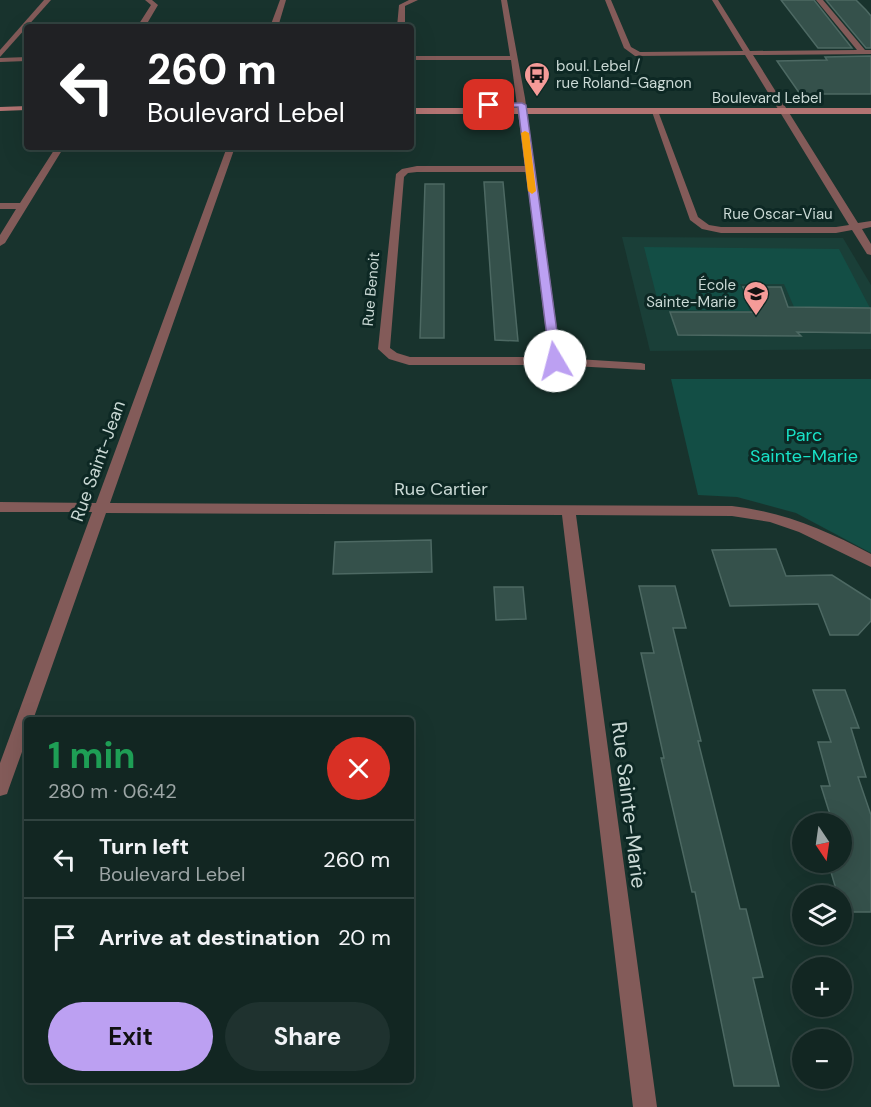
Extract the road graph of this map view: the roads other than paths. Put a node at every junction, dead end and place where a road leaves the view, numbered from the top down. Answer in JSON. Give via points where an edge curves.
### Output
{"nodes":[{"id":1,"x":48,"y":0,"type":"edge"},
{"id":2,"x":148,"y":0,"type":"edge"},
{"id":3,"x":283,"y":0,"type":"edge"},
{"id":4,"x":415,"y":0,"type":"edge"},
{"id":5,"x":504,"y":0,"type":"edge"},
{"id":6,"x":608,"y":0,"type":"edge"},
{"id":7,"x":715,"y":0,"type":"edge"},
{"id":8,"x":819,"y":0,"type":"edge"},
{"id":9,"x":28,"y":24,"type":"edge"},
{"id":10,"x":143,"y":24,"type":"edge"},
{"id":11,"x":275,"y":24,"type":"edge"},
{"id":12,"x":401,"y":24,"type":"edge"},
{"id":13,"x":24,"y":28,"type":"edge"},
{"id":14,"x":867,"y":52,"type":"edge"},
{"id":15,"x":749,"y":54,"type":"junction"},
{"id":16,"x":0,"y":57,"type":"edge"},
{"id":17,"x":414,"y":58,"type":"edge"},
{"id":18,"x":515,"y":58,"type":"junction"},
{"id":19,"x":24,"y":60,"type":"edge"},
{"id":20,"x":871,"y":104,"type":"edge"},
{"id":21,"x":414,"y":105,"type":"edge"},
{"id":22,"x":24,"y":108,"type":"edge"},
{"id":23,"x":522,"y":108,"type":"junction"},
{"id":24,"x":782,"y":108,"type":"junction"},
{"id":25,"x":0,"y":109,"type":"edge"},
{"id":26,"x":414,"y":111,"type":"edge"},
{"id":27,"x":654,"y":111,"type":"junction"},
{"id":28,"x":871,"y":111,"type":"edge"},
{"id":29,"x":0,"y":115,"type":"edge"},
{"id":30,"x":24,"y":115,"type":"edge"},
{"id":31,"x":58,"y":150,"type":"edge"},
{"id":32,"x":230,"y":150,"type":"edge"},
{"id":33,"x":529,"y":169,"type":"junction"},
{"id":34,"x":0,"y":206,"type":"edge"},
{"id":35,"x":23,"y":206,"type":"junction"},
{"id":36,"x":871,"y":224,"type":"edge"},
{"id":37,"x":855,"y":226,"type":"junction"},
{"id":38,"x":0,"y":243,"type":"edge"},
{"id":39,"x":871,"y":252,"type":"edge"},
{"id":40,"x":555,"y":361,"type":"junction"},
{"id":41,"x":641,"y":367,"type":"dead end"},
{"id":42,"x":0,"y":507,"type":"edge"},
{"id":43,"x":101,"y":508,"type":"junction"},
{"id":44,"x":568,"y":509,"type":"junction"},
{"id":45,"x":871,"y":561,"type":"edge"},
{"id":46,"x":26,"y":717,"type":"edge"},
{"id":47,"x":24,"y":721,"type":"edge"},
{"id":48,"x":0,"y":788,"type":"edge"},
{"id":49,"x":645,"y":1107,"type":"edge"}],
"edges":[{"from":1,"to":9,"type":"street"},
{"from":2,"to":10,"type":"street","via":[[155,5]]},
{"from":3,"to":11,"type":"street"},
{"from":4,"to":12,"type":"street","via":[[402,5]]},
{"from":5,"to":18,"type":"street"},
{"from":6,"to":15,"type":"street","via":[[627,48],[633,52]]},
{"from":7,"to":15,"type":"street"},
{"from":8,"to":14,"type":"street"},
{"from":13,"to":16,"type":"street"},
{"from":14,"to":15,"type":"street"},
{"from":15,"to":24,"type":"street"},
{"from":16,"to":19,"type":"street"},
{"from":17,"to":18,"type":"street"},
{"from":18,"to":23,"type":"street"},
{"from":20,"to":24,"type":"street","name":"Boulevard Lebel"},
{"from":21,"to":23,"type":"street","name":"Boulevard Lebel"},
{"from":22,"to":25,"type":"street"},
{"from":23,"to":24,"type":"street","name":"Boulevard Lebel"},
{"from":23,"to":26,"type":"street","name":"Boulevard Lebel"},
{"from":23,"to":27,"type":"street","name":"Boulevard Lebel"},
{"from":23,"to":33,"type":"street"},
{"from":24,"to":27,"type":"street","name":"Boulevard Lebel"},
{"from":24,"to":28,"type":"street","name":"Boulevard Lebel"},
{"from":24,"to":37,"type":"street"},
{"from":27,"to":37,"type":"street","name":"Rue Oscar-Viau","via":[[694,218],[702,225],[727,230],[836,230]]},
{"from":29,"to":30,"type":"street"},
{"from":31,"to":35,"type":"street"},
{"from":32,"to":43,"type":"street","name":"Rue Saint-Jean"},
{"from":33,"to":40,"type":"street"},
{"from":33,"to":40,"type":"street","name":"Rue Benoit","via":[[422,169],[405,171],[399,176],[383,345],[389,354],[409,361]]},
{"from":34,"to":35,"type":"street"},
{"from":35,"to":38,"type":"street"},
{"from":36,"to":37,"type":"street","name":"Rue Oscar-Viau"},
{"from":37,"to":39,"type":"street"},
{"from":40,"to":41,"type":"street","name":"Rue Benoit"},
{"from":42,"to":43,"type":"street","name":"Rue Cartier"},
{"from":43,"to":44,"type":"street","name":"Rue Cartier"},
{"from":43,"to":46,"type":"street","name":"Rue Saint-Jean"},
{"from":44,"to":45,"type":"street","name":"Rue Cartier","via":[[757,513],[803,526]]},
{"from":44,"to":49,"type":"street","name":"Rue Sainte-Marie"},
{"from":47,"to":48,"type":"street","name":"Rue Saint-Jean"}]}
